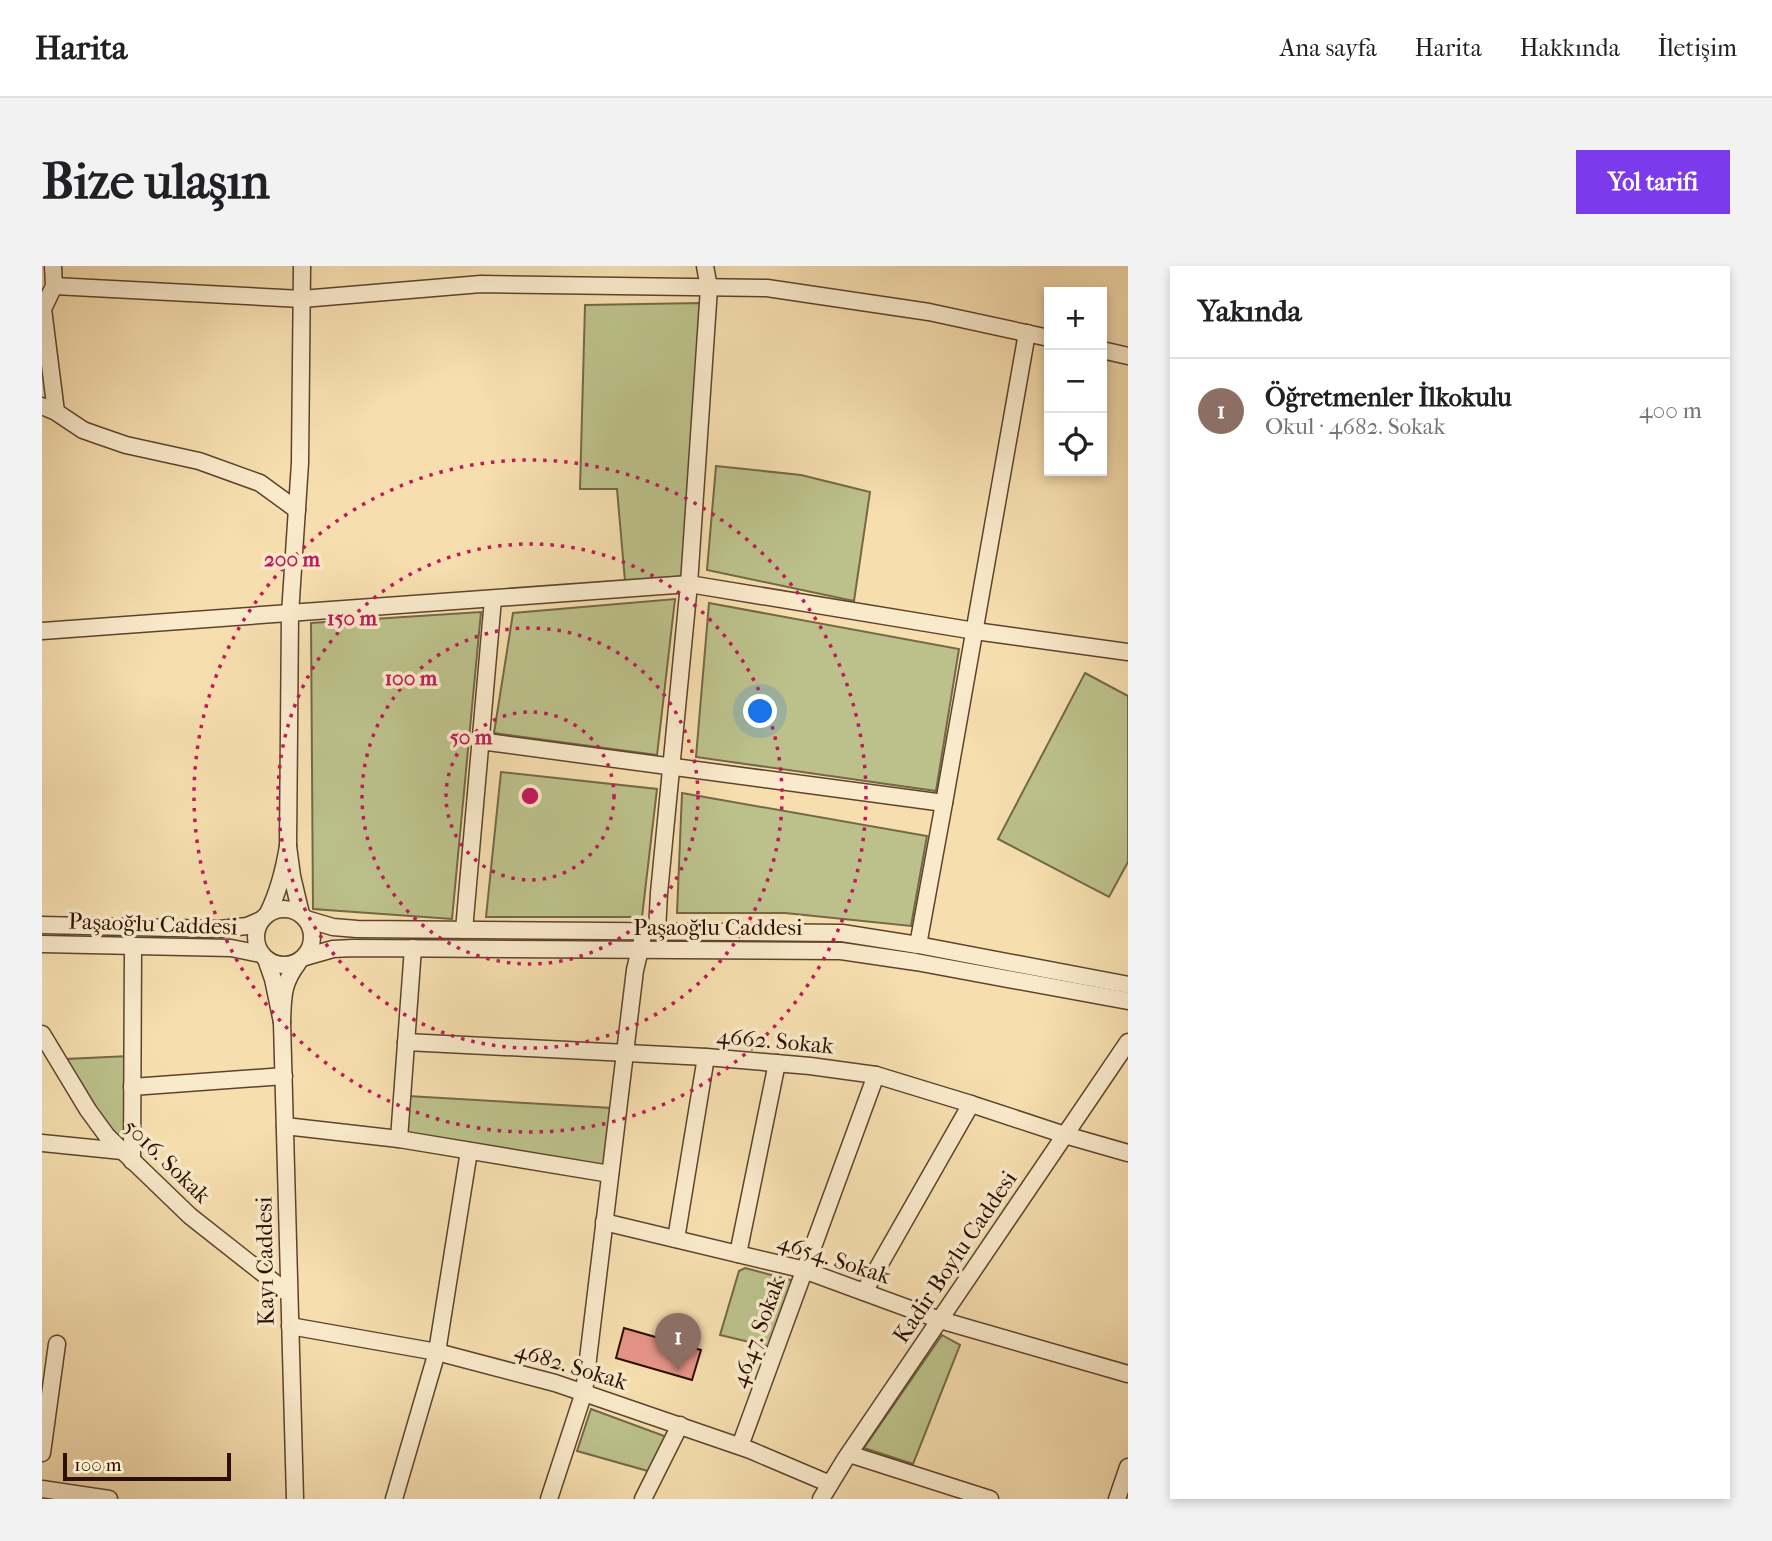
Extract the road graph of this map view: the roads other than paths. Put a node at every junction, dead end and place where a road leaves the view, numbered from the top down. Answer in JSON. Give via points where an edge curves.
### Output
{"nodes":[{"id":1,"x":54,"y":266,"type":"edge"},
{"id":2,"x":302,"y":266,"type":"edge"},
{"id":3,"x":705,"y":266,"type":"edge"},
{"id":4,"x":54,"y":286,"type":"junction"},
{"id":5,"x":709,"y":288,"type":"junction"},
{"id":6,"x":302,"y":299,"type":"junction"},
{"id":7,"x":43,"y":309,"type":"edge"},
{"id":8,"x":1027,"y":334,"type":"junction"},
{"id":9,"x":1044,"y":337,"type":"edge"},
{"id":10,"x":1107,"y":351,"type":"edge"},
{"id":11,"x":1128,"y":356,"type":"edge"},
{"id":12,"x":49,"y":409,"type":"edge"},
{"id":13,"x":297,"y":510,"type":"junction"},
{"id":14,"x":689,"y":584,"type":"junction"},
{"id":15,"x":493,"y":599,"type":"junction"},
{"id":16,"x":290,"y":614,"type":"junction"},
{"id":17,"x":42,"y":631,"type":"edge"},
{"id":18,"x":975,"y":631,"type":"junction"},
{"id":19,"x":1128,"y":652,"type":"edge"},
{"id":20,"x":480,"y":741,"type":"junction"},
{"id":21,"x":671,"y":766,"type":"junction"},
{"id":22,"x":944,"y":803,"type":"junction"},
{"id":23,"x":288,"y":846,"type":"junction"},
{"id":24,"x":265,"y":917,"type":"junction"},
{"id":25,"x":304,"y":917,"type":"junction"},
{"id":26,"x":42,"y":925,"type":"edge"},
{"id":27,"x":464,"y":930,"type":"junction"},
{"id":28,"x":650,"y":931,"type":"junction"},
{"id":29,"x":42,"y":944,"type":"edge"},
{"id":30,"x":918,"y":945,"type":"junction"},
{"id":31,"x":133,"y":946,"type":"junction"},
{"id":32,"x":413,"y":948,"type":"junction"},
{"id":33,"x":640,"y":949,"type":"junction"},
{"id":34,"x":264,"y":956,"type":"junction"},
{"id":35,"x":302,"y":960,"type":"junction"},
{"id":36,"x":1128,"y":985,"type":"edge"},
{"id":37,"x":1128,"y":1001,"type":"edge"},
{"id":38,"x":282,"y":1022,"type":"junction"},
{"id":39,"x":42,"y":1034,"type":"edge"},
{"id":40,"x":406,"y":1042,"type":"junction"},
{"id":41,"x":1128,"y":1042,"type":"edge"},
{"id":42,"x":625,"y":1053,"type":"junction"},
{"id":43,"x":706,"y":1057,"type":"junction"},
{"id":44,"x":776,"y":1063,"type":"junction"},
{"id":45,"x":876,"y":1075,"type":"junction"},
{"id":46,"x":284,"y":1076,"type":"junction"},
{"id":47,"x":132,"y":1087,"type":"junction"},
{"id":48,"x":971,"y":1104,"type":"junction"},
{"id":49,"x":285,"y":1126,"type":"junction"},
{"id":50,"x":1065,"y":1135,"type":"junction"},
{"id":51,"x":398,"y":1139,"type":"junction"},
{"id":52,"x":42,"y":1143,"type":"edge"},
{"id":53,"x":469,"y":1151,"type":"junction"},
{"id":54,"x":1128,"y":1153,"type":"edge"},
{"id":55,"x":127,"y":1156,"type":"junction"},
{"id":56,"x":610,"y":1174,"type":"junction"},
{"id":57,"x":604,"y":1222,"type":"junction"},
{"id":58,"x":676,"y":1239,"type":"junction"},
{"id":59,"x":738,"y":1254,"type":"junction"},
{"id":60,"x":804,"y":1270,"type":"junction"},
{"id":61,"x":864,"y":1292,"type":"junction"},
{"id":62,"x":289,"y":1294,"type":"junction"},
{"id":63,"x":940,"y":1320,"type":"junction"},
{"id":64,"x":290,"y":1326,"type":"junction"},
{"id":65,"x":57,"y":1344,"type":"dead end"},
{"id":66,"x":438,"y":1352,"type":"junction"},
{"id":67,"x":1128,"y":1374,"type":"edge"},
{"id":68,"x":584,"y":1392,"type":"junction"},
{"id":69,"x":680,"y":1425,"type":"junction"},
{"id":70,"x":740,"y":1446,"type":"junction"},
{"id":71,"x":42,"y":1453,"type":"edge"},
{"id":72,"x":849,"y":1454,"type":"junction"},
{"id":73,"x":1128,"y":1467,"type":"edge"},
{"id":74,"x":830,"y":1484,"type":"junction"},
{"id":75,"x":42,"y":1489,"type":"edge"},
{"id":76,"x":109,"y":1499,"type":"edge"},
{"id":77,"x":295,"y":1499,"type":"edge"},
{"id":78,"x":394,"y":1499,"type":"edge"},
{"id":79,"x":550,"y":1499,"type":"edge"},
{"id":80,"x":643,"y":1499,"type":"edge"},
{"id":81,"x":821,"y":1499,"type":"edge"},
{"id":82,"x":990,"y":1499,"type":"edge"},
{"id":83,"x":1118,"y":1499,"type":"edge"}],
"edges":[{"from":1,"to":4,"type":"street"},
{"from":2,"to":6,"type":"street"},
{"from":3,"to":5,"type":"street"},
{"from":4,"to":6,"type":"street"},
{"from":4,"to":7,"type":"street"},
{"from":5,"to":6,"type":"street","via":[[481,284]]},
{"from":5,"to":8,"type":"street","via":[[768,288],[929,312]]},
{"from":5,"to":14,"type":"street"},
{"from":6,"to":13,"type":"street"},
{"from":7,"to":12,"type":"street"},
{"from":8,"to":9,"type":"street"},
{"from":8,"to":18,"type":"street"},
{"from":10,"to":11,"type":"street"},
{"from":12,"to":13,"type":"street","via":[[97,435],[199,461],[260,484]]},
{"from":13,"to":16,"type":"street"},
{"from":14,"to":15,"type":"street"},
{"from":14,"to":18,"type":"street"},
{"from":14,"to":21,"type":"street"},
{"from":15,"to":16,"type":"street"},
{"from":15,"to":20,"type":"street"},
{"from":16,"to":17,"type":"street"},
{"from":16,"to":23,"type":"street"},
{"from":18,"to":19,"type":"street"},
{"from":18,"to":22,"type":"street"},
{"from":20,"to":21,"type":"street"},
{"from":20,"to":27,"type":"street"},
{"from":21,"to":22,"type":"street"},
{"from":21,"to":28,"type":"street","via":[[659,893]]},
{"from":22,"to":30,"type":"street"},
{"from":23,"to":24,"type":"street","via":[[277,894]]},
{"from":23,"to":25,"type":"street"},
{"from":24,"to":25,"type":"street","via":[[287,908]]},
{"from":24,"to":26,"type":"street","name":"Paşaoğlu Caddesi","via":[[247,926],[219,929]]},
{"from":24,"to":34,"type":"street","via":[[256,939]]},
{"from":25,"to":27,"type":"street","name":"Paşaoğlu Caddesi","via":[[344,928]]},
{"from":25,"to":35,"type":"street","via":[[313,941]]},
{"from":27,"to":28,"type":"street","name":"Paşaoğlu Caddesi"},
{"from":28,"to":30,"type":"street","name":"Paşaoğlu Caddesi","via":[[842,933]]},
{"from":28,"to":33,"type":"street"},
{"from":29,"to":31,"type":"street","name":"Paşaoğlu Caddesi"},
{"from":30,"to":36,"type":"street","name":"Paşaoğlu Caddesi"},
{"from":31,"to":34,"type":"street","name":"Paşaoğlu Caddesi","via":[[231,948]]},
{"from":31,"to":47,"type":"street"},
{"from":32,"to":33,"type":"street","name":"Paşaoğlu Caddesi"},
{"from":32,"to":35,"type":"street","name":"Paşaoğlu Caddesi","via":[[342,948]]},
{"from":32,"to":40,"type":"street"},
{"from":33,"to":37,"type":"street","name":"Paşaoğlu Caddesi","via":[[841,950]]},
{"from":33,"to":42,"type":"street"},
{"from":34,"to":35,"type":"street","via":[[280,965]]},
{"from":34,"to":38,"type":"street","name":"Kayı Caddesi"},
{"from":35,"to":38,"type":"street","name":"Kayı Caddesi","via":[[286,982]]},
{"from":38,"to":46,"type":"street","name":"Kayı Caddesi"},
{"from":39,"to":55,"type":"street","name":"5016. Sokak","via":[[88,1110]]},
{"from":40,"to":42,"type":"street","name":"4662. Sokak"},
{"from":40,"to":51,"type":"street"},
{"from":41,"to":50,"type":"street","name":"Kadir Boylu Caddesi"},
{"from":42,"to":43,"type":"street","name":"4662. Sokak"},
{"from":42,"to":56,"type":"street"},
{"from":43,"to":44,"type":"street","name":"4662. Sokak"},
{"from":43,"to":58,"type":"street"},
{"from":44,"to":45,"type":"street","name":"4662. Sokak"},
{"from":44,"to":59,"type":"street"},
{"from":45,"to":48,"type":"street","name":"4662. Sokak"},
{"from":45,"to":60,"type":"street","name":"4647. Sokak"},
{"from":46,"to":47,"type":"street"},
{"from":46,"to":49,"type":"street","name":"Kayı Caddesi"},
{"from":47,"to":55,"type":"street"},
{"from":48,"to":50,"type":"street","name":"4662. Sokak"},
{"from":48,"to":61,"type":"street"},
{"from":49,"to":51,"type":"street"},
{"from":49,"to":62,"type":"street","name":"Kayı Caddesi"},
{"from":50,"to":54,"type":"street","name":"4662. Sokak"},
{"from":50,"to":63,"type":"street","name":"Kadir Boylu Caddesi"},
{"from":51,"to":53,"type":"street"},
{"from":52,"to":55,"type":"street"},
{"from":53,"to":56,"type":"street"},
{"from":53,"to":66,"type":"street"},
{"from":55,"to":62,"type":"street","name":"5016. Sokak","via":[[190,1216]]},
{"from":56,"to":57,"type":"street"},
{"from":57,"to":58,"type":"street","name":"4654. Sokak"},
{"from":57,"to":68,"type":"street"},
{"from":58,"to":59,"type":"street","name":"4654. Sokak"},
{"from":59,"to":60,"type":"street","name":"4654. Sokak"},
{"from":60,"to":61,"type":"street","name":"4654. Sokak"},
{"from":60,"to":70,"type":"street","name":"4647. Sokak"},
{"from":61,"to":63,"type":"street","name":"4654. Sokak"},
{"from":62,"to":64,"type":"street","name":"Kayı Caddesi"},
{"from":63,"to":67,"type":"street","name":"4654. Sokak"},
{"from":63,"to":72,"type":"street","name":"Kadir Boylu Caddesi"},
{"from":64,"to":66,"type":"street","name":"4682. Sokak"},
{"from":64,"to":77,"type":"street","name":"Kayı Caddesi"},
{"from":65,"to":71,"type":"street"},
{"from":66,"to":68,"type":"street","name":"4682. Sokak"},
{"from":66,"to":78,"type":"street"},
{"from":68,"to":69,"type":"street","name":"4682. Sokak"},
{"from":68,"to":79,"type":"street"},
{"from":69,"to":70,"type":"street","name":"4682. Sokak"},
{"from":69,"to":80,"type":"street"},
{"from":70,"to":74,"type":"street","name":"4682. Sokak"},
{"from":72,"to":74,"type":"street","name":"Kadir Boylu Caddesi"},
{"from":72,"to":82,"type":"street"},
{"from":73,"to":83,"type":"street"},
{"from":74,"to":81,"type":"street","name":"Kadir Boylu Caddesi"},
{"from":75,"to":76,"type":"street"}]}
